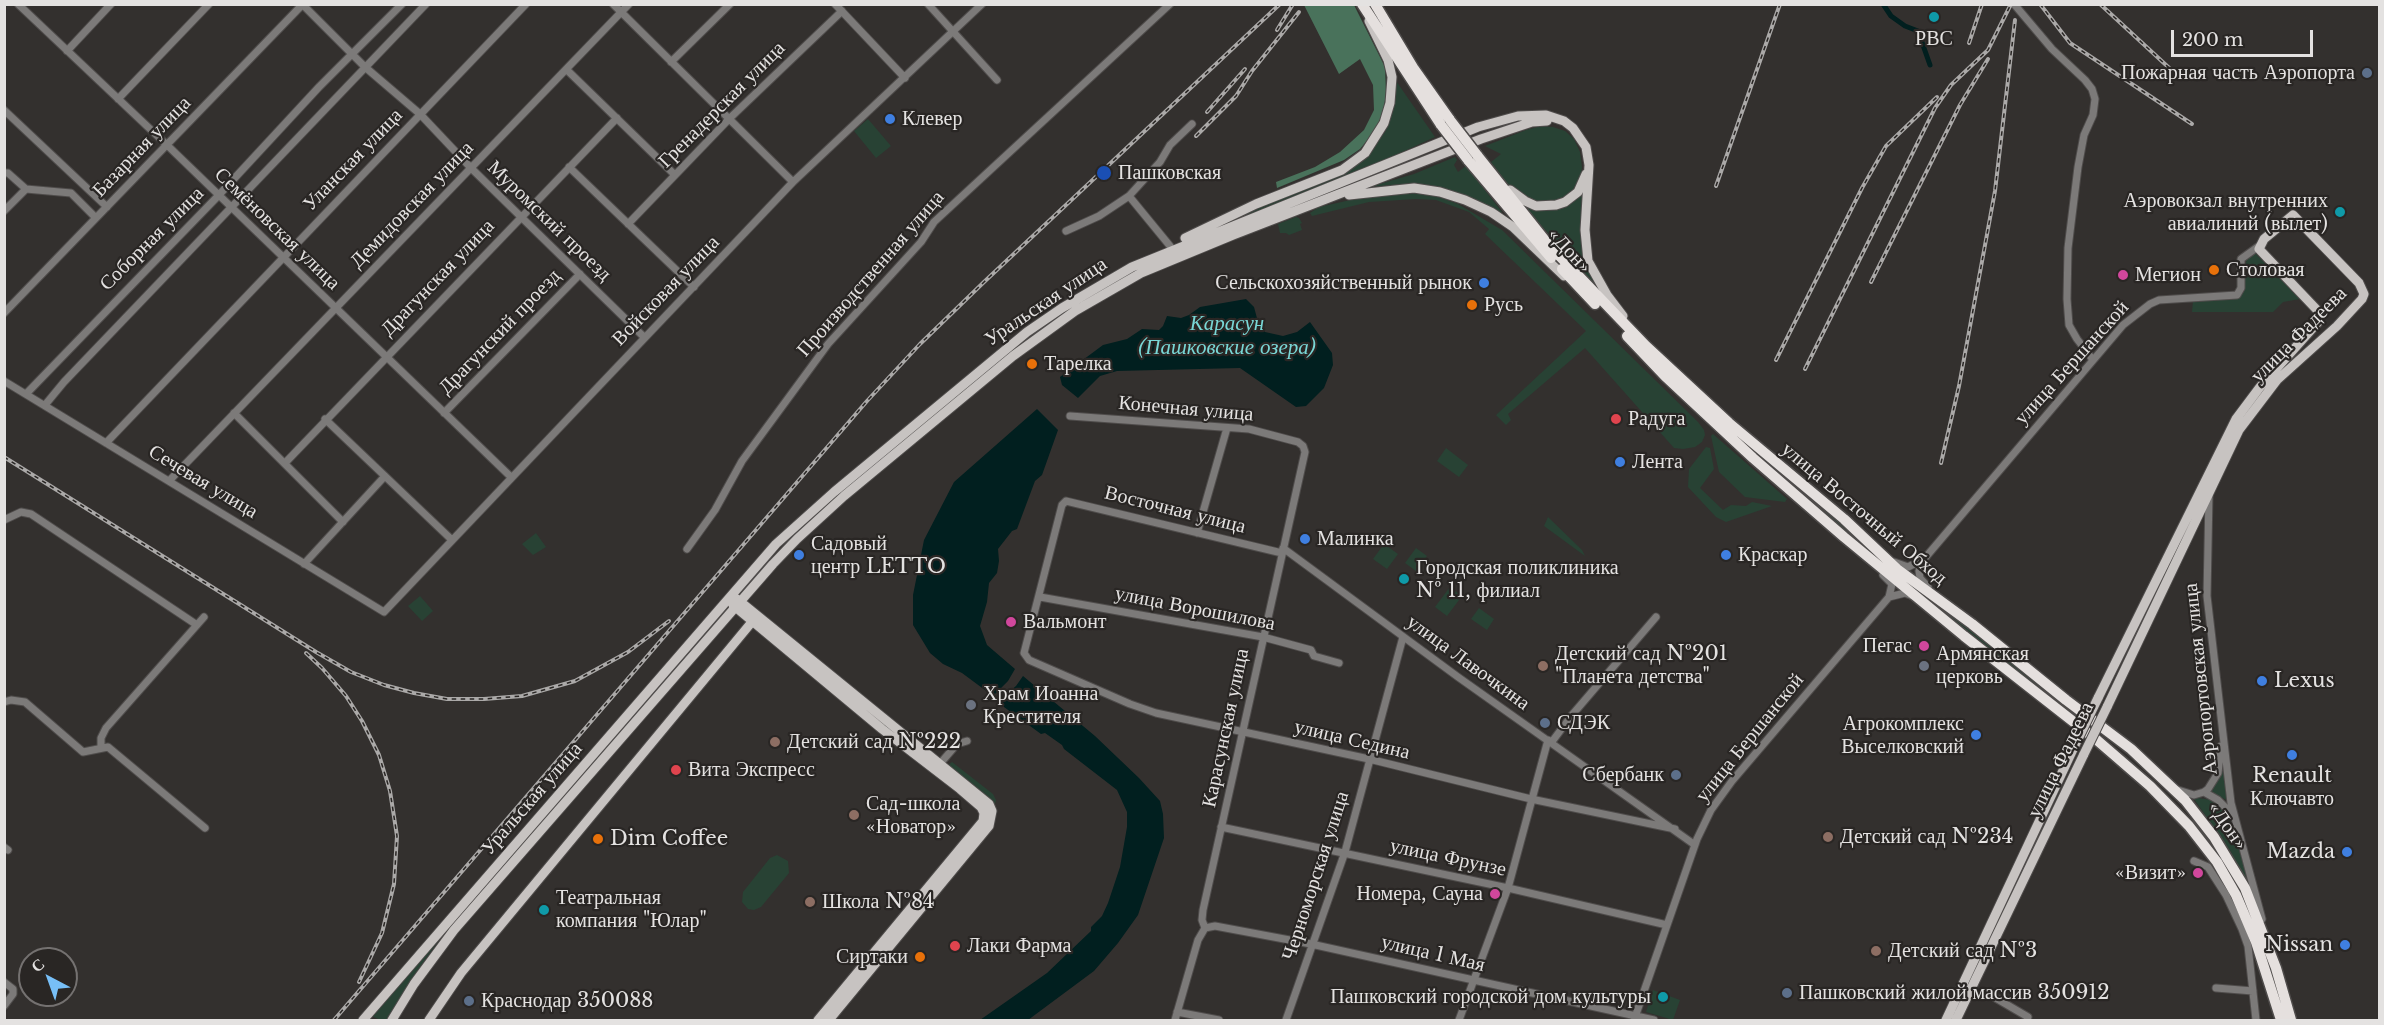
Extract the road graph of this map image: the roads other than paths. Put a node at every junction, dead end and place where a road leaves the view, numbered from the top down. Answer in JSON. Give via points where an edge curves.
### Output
{"nodes":[{"id":1,"x":18,"y":4,"type":"edge"},
{"id":2,"x":111,"y":4,"type":"edge"},
{"id":3,"x":209,"y":4,"type":"edge"},
{"id":4,"x":402,"y":4,"type":"edge"},
{"id":5,"x":426,"y":4,"type":"edge"},
{"id":6,"x":526,"y":4,"type":"edge"},
{"id":7,"x":613,"y":4,"type":"edge"},
{"id":8,"x":629,"y":4,"type":"edge"},
{"id":9,"x":730,"y":4,"type":"edge"},
{"id":10,"x":835,"y":4,"type":"edge"},
{"id":11,"x":928,"y":4,"type":"edge"},
{"id":12,"x":982,"y":4,"type":"edge"},
{"id":13,"x":1170,"y":4,"type":"edge"},
{"id":14,"x":1362,"y":4,"type":"edge"},
{"id":15,"x":1375,"y":4,"type":"edge"},
{"id":16,"x":2014,"y":4,"type":"edge"},
{"id":17,"x":302,"y":5,"type":"edge"},
{"id":18,"x":842,"y":11,"type":"junction"},
{"id":19,"x":621,"y":12,"type":"junction"},
{"id":20,"x":954,"y":32,"type":"junction"},
{"id":21,"x":67,"y":51,"type":"junction"},
{"id":22,"x":353,"y":55,"type":"junction"},
{"id":23,"x":671,"y":62,"type":"junction"},
{"id":24,"x":365,"y":67,"type":"junction"},
{"id":25,"x":567,"y":70,"type":"junction"},
{"id":26,"x":905,"y":78,"type":"junction"},
{"id":27,"x":997,"y":80,"type":"dead end"},
{"id":28,"x":118,"y":99,"type":"junction"},
{"id":29,"x":4,"y":110,"type":"edge"},
{"id":30,"x":420,"y":114,"type":"junction"},
{"id":31,"x":617,"y":118,"type":"junction"},
{"id":32,"x":730,"y":118,"type":"junction"},
{"id":33,"x":1445,"y":123,"type":"junction"},
{"id":34,"x":1192,"y":124,"type":"dead end"},
{"id":35,"x":167,"y":145,"type":"junction"},
{"id":36,"x":1472,"y":158,"type":"junction"},
{"id":37,"x":569,"y":166,"type":"junction"},
{"id":38,"x":471,"y":168,"type":"junction"},
{"id":39,"x":4,"y":172,"type":"edge"},
{"id":40,"x":675,"y":175,"type":"junction"},
{"id":41,"x":793,"y":182,"type":"junction"},
{"id":42,"x":26,"y":189,"type":"junction"},
{"id":43,"x":1328,"y":193,"type":"junction"},
{"id":44,"x":218,"y":196,"type":"junction"},
{"id":45,"x":1129,"y":196,"type":"junction"},
{"id":46,"x":107,"y":207,"type":"junction"},
{"id":47,"x":230,"y":208,"type":"junction"},
{"id":48,"x":4,"y":211,"type":"edge"},
{"id":49,"x":520,"y":217,"type":"junction"},
{"id":50,"x":96,"y":218,"type":"junction"},
{"id":51,"x":628,"y":224,"type":"junction"},
{"id":52,"x":1066,"y":231,"type":"dead end"},
{"id":53,"x":1170,"y":246,"type":"junction"},
{"id":54,"x":2259,"y":246,"type":"junction"},
{"id":55,"x":283,"y":257,"type":"junction"},
{"id":56,"x":1141,"y":263,"type":"junction"},
{"id":57,"x":580,"y":274,"type":"junction"},
{"id":58,"x":694,"y":287,"type":"junction"},
{"id":59,"x":1583,"y":292,"type":"junction"},
{"id":60,"x":335,"y":308,"type":"junction"},
{"id":61,"x":4,"y":313,"type":"edge"},
{"id":62,"x":644,"y":337,"type":"junction"},
{"id":63,"x":1647,"y":346,"type":"junction"},
{"id":64,"x":2295,"y":349,"type":"junction"},
{"id":65,"x":2304,"y":356,"type":"junction"},
{"id":66,"x":386,"y":357,"type":"junction"},
{"id":67,"x":2093,"y":360,"type":"junction"},
{"id":68,"x":1650,"y":361,"type":"joint"},
{"id":69,"x":4,"y":381,"type":"edge"},
{"id":70,"x":26,"y":394,"type":"junction"},
{"id":71,"x":45,"y":405,"type":"junction"},
{"id":72,"x":234,"y":413,"type":"junction"},
{"id":73,"x":444,"y":413,"type":"junction"},
{"id":74,"x":1070,"y":416,"type":"dead end"},
{"id":75,"x":325,"y":419,"type":"junction"},
{"id":76,"x":1227,"y":428,"type":"junction"},
{"id":77,"x":1298,"y":442,"type":"joint"},
{"id":78,"x":106,"y":443,"type":"junction"},
{"id":79,"x":285,"y":463,"type":"junction"},
{"id":80,"x":2217,"y":465,"type":"junction"},
{"id":81,"x":385,"y":476,"type":"junction"},
{"id":82,"x":511,"y":477,"type":"junction"},
{"id":83,"x":2207,"y":477,"type":"junction"},
{"id":84,"x":169,"y":481,"type":"junction"},
{"id":85,"x":2209,"y":491,"type":"junction"},
{"id":86,"x":837,"y":496,"type":"junction"},
{"id":87,"x":2205,"y":509,"type":"junction"},
{"id":88,"x":4,"y":520,"type":"edge"},
{"id":89,"x":343,"y":522,"type":"junction"},
{"id":90,"x":1197,"y":533,"type":"junction"},
{"id":91,"x":1844,"y":537,"type":"junction"},
{"id":92,"x":452,"y":540,"type":"junction"},
{"id":93,"x":1873,"y":548,"type":"junction"},
{"id":94,"x":687,"y":549,"type":"dead end"},
{"id":95,"x":1282,"y":550,"type":"junction"},
{"id":96,"x":1924,"y":558,"type":"junction"},
{"id":97,"x":304,"y":564,"type":"junction"},
{"id":98,"x":730,"y":597,"type":"junction"},
{"id":99,"x":1040,"y":597,"type":"junction"},
{"id":100,"x":1889,"y":597,"type":"junction"},
{"id":101,"x":1919,"y":598,"type":"junction"},
{"id":102,"x":738,"y":604,"type":"junction"},
{"id":103,"x":1953,"y":611,"type":"junction"},
{"id":104,"x":384,"y":612,"type":"joint"},
{"id":105,"x":204,"y":617,"type":"dead end"},
{"id":106,"x":1656,"y":617,"type":"dead end"},
{"id":107,"x":753,"y":620,"type":"junction"},
{"id":108,"x":197,"y":625,"type":"junction"},
{"id":109,"x":1263,"y":637,"type":"junction"},
{"id":110,"x":1403,"y":637,"type":"junction"},
{"id":111,"x":1339,"y":663,"type":"dead end"},
{"id":112,"x":2110,"y":672,"type":"junction"},
{"id":113,"x":2121,"y":677,"type":"junction"},
{"id":114,"x":2066,"y":700,"type":"joint"},
{"id":115,"x":4,"y":702,"type":"edge"},
{"id":116,"x":2057,"y":709,"type":"joint"},
{"id":117,"x":2222,"y":731,"type":"junction"},
{"id":118,"x":1242,"y":732,"type":"junction"},
{"id":119,"x":967,"y":741,"type":"dead end"},
{"id":120,"x":1550,"y":741,"type":"junction"},
{"id":121,"x":101,"y":747,"type":"junction"},
{"id":122,"x":1369,"y":759,"type":"junction"},
{"id":123,"x":935,"y":763,"type":"junction"},
{"id":124,"x":2174,"y":789,"type":"junction"},
{"id":125,"x":2204,"y":792,"type":"junction"},
{"id":126,"x":1531,"y":799,"type":"junction"},
{"id":127,"x":2233,"y":816,"type":"junction"},
{"id":128,"x":988,"y":819,"type":"junction"},
{"id":129,"x":1221,"y":827,"type":"junction"},
{"id":130,"x":205,"y":828,"type":"dead end"},
{"id":131,"x":1675,"y":829,"type":"junction"},
{"id":132,"x":1695,"y":845,"type":"junction"},
{"id":133,"x":1345,"y":852,"type":"junction"},
{"id":134,"x":2194,"y":861,"type":"dead end"},
{"id":135,"x":1508,"y":888,"type":"junction"},
{"id":136,"x":1667,"y":925,"type":"junction"},
{"id":137,"x":450,"y":927,"type":"junction"},
{"id":138,"x":1204,"y":928,"type":"junction"},
{"id":139,"x":1311,"y":944,"type":"junction"},
{"id":140,"x":866,"y":968,"type":"junction"},
{"id":141,"x":2276,"y":968,"type":"junction"},
{"id":142,"x":1473,"y":980,"type":"junction"},
{"id":143,"x":4,"y":982,"type":"edge"},
{"id":144,"x":2216,"y":988,"type":"dead end"},
{"id":145,"x":2253,"y":991,"type":"junction"},
{"id":146,"x":1987,"y":993,"type":"dead end"},
{"id":147,"x":4,"y":1006,"type":"edge"},
{"id":148,"x":1177,"y":1012,"type":"junction"},
{"id":149,"x":1635,"y":1018,"type":"edge"},
{"id":150,"x":2028,"y":1019,"type":"edge"},
{"id":151,"x":363,"y":1020,"type":"edge"},
{"id":152,"x":392,"y":1020,"type":"edge"},
{"id":153,"x":429,"y":1020,"type":"edge"},
{"id":154,"x":818,"y":1020,"type":"edge"},
{"id":155,"x":829,"y":1020,"type":"edge"},
{"id":156,"x":1175,"y":1020,"type":"edge"},
{"id":157,"x":1219,"y":1020,"type":"edge"},
{"id":158,"x":1286,"y":1020,"type":"edge"},
{"id":159,"x":1459,"y":1020,"type":"edge"},
{"id":160,"x":1654,"y":1020,"type":"edge"},
{"id":161,"x":1946,"y":1020,"type":"edge"},
{"id":162,"x":1955,"y":1020,"type":"edge"},
{"id":163,"x":2256,"y":1020,"type":"edge"},
{"id":164,"x":2281,"y":1020,"type":"edge"},
{"id":165,"x":2291,"y":1020,"type":"edge"}],
"edges":[{"from":1,"to":21,"type":"street","name":"Семёновская улица"},
{"from":2,"to":21,"type":"street"},
{"from":3,"to":28,"type":"street"},
{"from":4,"to":22,"type":"street","name":"Соборная улица"},
{"from":5,"to":24,"type":"street"},
{"from":6,"to":30,"type":"street","name":"Уланская улица"},
{"from":7,"to":19,"type":"street"},
{"from":8,"to":19,"type":"street","name":"Демидовская улица"},
{"from":9,"to":23,"type":"street"},
{"from":10,"to":18,"type":"street"},
{"from":11,"to":20,"type":"street"},
{"from":12,"to":20,"type":"street","name":"Войсковая улица"},
{"from":13,"to":94,"type":"street","name":"Производственная улица","via":[[934,222],[921,242],[828,344],[741,461],[715,510]]},
{"from":14,"to":33,"type":"highway"},
{"from":14,"to":53,"type":"main road","via":[[1392,76],[1384,123],[1369,149],[1342,170],[1256,204]]},
{"from":15,"to":33,"type":"highway"},
{"from":16,"to":67,"type":"street","via":[[2052,50],[2085,80],[2096,99],[2078,167],[2068,248],[2067,299],[2069,325]]},
{"from":17,"to":22,"type":"street","name":"Муромский проезд"},
{"from":17,"to":35,"type":"street","name":"Базарная улица"},
{"from":18,"to":26,"type":"street"},
{"from":18,"to":32,"type":"street","name":"Гренадерская улица"},
{"from":19,"to":23,"type":"street"},
{"from":19,"to":25,"type":"street","name":"Демидовская улица"},
{"from":20,"to":26,"type":"street","name":"Войсковая улица"},
{"from":20,"to":27,"type":"street"},
{"from":21,"to":28,"type":"street","name":"Семёновская улица"},
{"from":22,"to":24,"type":"street","name":"Муромский проезд"},
{"from":22,"to":44,"type":"street","name":"Соборная улица"},
{"from":23,"to":32,"type":"street"},
{"from":24,"to":30,"type":"street","name":"Муромский проезд"},
{"from":24,"to":47,"type":"street"},
{"from":25,"to":31,"type":"street"},
{"from":25,"to":38,"type":"street","name":"Демидовская улица"},
{"from":26,"to":41,"type":"street","name":"Войсковая улица"},
{"from":28,"to":35,"type":"street","name":"Семёновская улица"},
{"from":29,"to":46,"type":"street"},
{"from":30,"to":38,"type":"street","name":"Муромский проезд"},
{"from":30,"to":55,"type":"street","name":"Уланская улица"},
{"from":31,"to":37,"type":"street","name":"Драгунская улица"},
{"from":31,"to":40,"type":"street"},
{"from":32,"to":40,"type":"street","name":"Гренадерская улица"},
{"from":32,"to":41,"type":"street"},
{"from":33,"to":36,"type":"highway","bridge":true},
{"from":34,"to":45,"type":"street"},
{"from":35,"to":44,"type":"street","name":"Семёновская улица"},
{"from":35,"to":46,"type":"street","name":"Базарная улица"},
{"from":36,"to":43,"type":"main road","name":"Уральская улица","via":[[1484,159],[1514,195],[1536,206],[1565,202],[1582,187],[1586,172],[1581,144],[1567,127],[1542,120]]},
{"from":36,"to":59,"type":"highway","name":"«Дон»","via":[[1528,233]]},
{"from":36,"to":63,"type":"highway","name":"«Дон»"},
{"from":37,"to":49,"type":"street","name":"Драгунская улица"},
{"from":37,"to":51,"type":"street"},
{"from":38,"to":49,"type":"street","name":"Муромский проезд"},
{"from":38,"to":60,"type":"street","name":"Демидовская улица"},
{"from":39,"to":42,"type":"street"},
{"from":40,"to":51,"type":"street","name":"Гренадерская улица"},
{"from":41,"to":58,"type":"street","name":"Войсковая улица"},
{"from":42,"to":48,"type":"street"},
{"from":42,"to":50,"type":"street","via":[[70,193]]},
{"from":43,"to":56,"type":"main road","name":"Уральская улица"},
{"from":43,"to":59,"type":"main road","via":[[1406,188],[1432,190],[1465,200],[1513,227]]},
{"from":43,"to":63,"type":"main road","name":"Уральская улица","via":[[1478,128],[1518,116],[1546,115],[1564,121],[1581,137],[1589,165],[1588,261],[1606,295]]},
{"from":43,"to":86,"type":"main road","name":"Уральская улица","via":[[1141,273],[1075,311]]},
{"from":44,"to":47,"type":"street","name":"Семёновская улица"},
{"from":44,"to":70,"type":"street","name":"Соборная улица"},
{"from":45,"to":52,"type":"street"},
{"from":45,"to":53,"type":"street"},
{"from":46,"to":50,"type":"street","name":"Базарная улица"},
{"from":47,"to":55,"type":"street","name":"Семёновская улица"},
{"from":47,"to":71,"type":"street"},
{"from":49,"to":57,"type":"street","name":"Муромский проезд"},
{"from":49,"to":66,"type":"street","name":"Драгунская улица"},
{"from":50,"to":61,"type":"street","name":"Базарная улица"},
{"from":51,"to":58,"type":"street"},
{"from":53,"to":56,"type":"main road"},
{"from":54,"to":64,"type":"main road","name":"улица Фадеева","via":[[2260,252],[2319,314],[2318,324]]},
{"from":54,"to":65,"type":"main road","name":"улица Фадеева","via":[[2293,215],[2364,290],[2362,299]]},
{"from":54,"to":67,"type":"street","name":"улица Бершанской","via":[[2241,259],[2241,288],[2237,295],[2159,300],[2150,304],[2123,325]]},
{"from":55,"to":60,"type":"street","name":"Семёновская улица"},
{"from":55,"to":78,"type":"street","name":"Уланская улица"},
{"from":56,"to":86,"type":"main road","name":"Уральская улица","via":[[1027,332]]},
{"from":57,"to":62,"type":"street","name":"Муромский проезд"},
{"from":57,"to":73,"type":"street","name":"Драгунский проезд"},
{"from":58,"to":62,"type":"street","name":"Войсковая улица"},
{"from":59,"to":68,"type":"highway","name":"«Дон»"},
{"from":60,"to":66,"type":"street","name":"Семёновская улица"},
{"from":60,"to":72,"type":"street","name":"Демидовская улица"},
{"from":62,"to":82,"type":"street","name":"Войсковая улица"},
{"from":63,"to":93,"type":"highway","name":"улица Восточный Обход"},
{"from":64,"to":65,"type":"main road"},
{"from":64,"to":80,"type":"main road","name":"улица Фадеева","via":[[2241,411]]},
{"from":65,"to":80,"type":"main road","name":"улица Фадеева","via":[[2277,380],[2247,417]]},
{"from":66,"to":73,"type":"street","name":"Семёновская улица"},
{"from":66,"to":75,"type":"street","name":"Драгунская улица"},
{"from":67,"to":96,"type":"street","name":"улица Бершанской"},
{"from":68,"to":91,"type":"highway","name":"улица Восточный Обход"},
{"from":69,"to":70,"type":"street","name":"Сечевая улица"},
{"from":70,"to":71,"type":"street","name":"Сечевая улица"},
{"from":71,"to":78,"type":"street","name":"Сечевая улица"},
{"from":72,"to":79,"type":"street"},
{"from":72,"to":84,"type":"street","name":"Демидовская улица"},
{"from":73,"to":82,"type":"street","name":"Семёновская улица"},
{"from":74,"to":76,"type":"street","name":"Конечная улица"},
{"from":75,"to":79,"type":"street","name":"Драгунская улица"},
{"from":75,"to":81,"type":"street"},
{"from":76,"to":77,"type":"street","name":"Конечная улица","via":[[1268,433]]},
{"from":76,"to":90,"type":"street"},
{"from":77,"to":95,"type":"street","name":"Карасунская улица","via":[[1305,452]]},
{"from":78,"to":84,"type":"street","name":"Сечевая улица"},
{"from":79,"to":89,"type":"street"},
{"from":80,"to":83,"type":"main road","name":"улица Фадеева"},
{"from":80,"to":85,"type":"main road","name":"улица Фадеева"},
{"from":81,"to":89,"type":"street"},
{"from":81,"to":92,"type":"street"},
{"from":82,"to":92,"type":"street","name":"Войсковая улица"},
{"from":83,"to":85,"type":"street"},
{"from":83,"to":112,"type":"main road","name":"улица Фадеева"},
{"from":84,"to":97,"type":"street","name":"Сечевая улица"},
{"from":85,"to":87,"type":"main road","name":"улица Фадеева"},
{"from":86,"to":98,"type":"main road","name":"Уральская улица","via":[[776,544]]},
{"from":86,"to":102,"type":"main road","name":"Уральская улица"},
{"from":87,"to":113,"type":"main road","name":"улица Фадеева"},
{"from":87,"to":117,"type":"street","name":"Аэропортовская улица","via":[[2207,596]]},
{"from":88,"to":108,"type":"street","via":[[21,512],[31,514]]},
{"from":89,"to":97,"type":"street"},
{"from":90,"to":95,"type":"street","name":"Восточная улица"},
{"from":90,"to":99,"type":"street","name":"Восточная улица","via":[[1066,501]]},
{"from":91,"to":100,"type":"street","via":[[1892,584]]},
{"from":91,"to":101,"type":"highway","name":"улица Восточный Обход"},
{"from":92,"to":104,"type":"street","name":"Войсковая улица"},
{"from":93,"to":96,"type":"street","via":[[1899,565],[1915,565]]},
{"from":93,"to":103,"type":"highway","name":"улица Восточный Обход"},
{"from":95,"to":109,"type":"street","name":"Карасунская улица"},
{"from":95,"to":110,"type":"street","name":"улица Лавочкина"},
{"from":96,"to":103,"type":"street","via":[[1920,579]]},
{"from":97,"to":104,"type":"street","name":"Сечевая улица"},
{"from":98,"to":102,"type":"main road"},
{"from":98,"to":137,"type":"main road","name":"Уральская улица"},
{"from":99,"to":109,"type":"street","name":"улица Ворошилова"},
{"from":99,"to":118,"type":"street","name":"улица Седина","via":[[1024,652],[1029,660],[1138,707]]},
{"from":100,"to":101,"type":"street","via":[[1905,593]]},
{"from":100,"to":132,"type":"street","name":"улица Бершанской","via":[[1732,781],[1711,810]]},
{"from":101,"to":116,"type":"highway","name":"улица Восточный Обход"},
{"from":102,"to":107,"type":"main road"},
{"from":102,"to":137,"type":"main road","name":"Уральская улица"},
{"from":103,"to":114,"type":"highway","name":"улица Восточный Обход"},
{"from":105,"to":108,"type":"street"},
{"from":106,"to":120,"type":"street"},
{"from":107,"to":123,"type":"main road"},
{"from":107,"to":153,"type":"main road","via":[[469,962]]},
{"from":108,"to":121,"type":"street","via":[[106,728]]},
{"from":109,"to":111,"type":"street","name":"улица Ворошилова","via":[[1311,650],[1314,656]]},
{"from":109,"to":118,"type":"street","name":"Карасунская улица"},
{"from":110,"to":120,"type":"street","name":"улица Лавочкина"},
{"from":110,"to":122,"type":"street","name":"Черноморская улица"},
{"from":112,"to":113,"type":"main road"},
{"from":112,"to":161,"type":"main road","name":"улица Фадеева","bridge":true},
{"from":113,"to":162,"type":"main road","name":"улица Фадеева","bridge":true},
{"from":114,"to":124,"type":"highway","name":"«Дон»","via":[[2132,749]]},
{"from":115,"to":121,"type":"street","via":[[25,702],[83,752]]},
{"from":116,"to":164,"type":"highway","name":"«Дон»","via":[[2150,786],[2217,862],[2256,942]]},
{"from":117,"to":125,"type":"street","via":[[2218,773]]},
{"from":117,"to":127,"type":"street","name":"Аэропортовская улица"},
{"from":118,"to":122,"type":"street","name":"улица Седина"},
{"from":118,"to":129,"type":"street","name":"Карасунская улица"},
{"from":119,"to":123,"type":"street","via":[[957,744]]},
{"from":120,"to":126,"type":"street"},
{"from":120,"to":131,"type":"street","name":"улица Лавочкина"},
{"from":121,"to":130,"type":"street","via":[[119,755]]},
{"from":122,"to":126,"type":"street","name":"улица Седина"},
{"from":122,"to":133,"type":"street","name":"Черноморская улица"},
{"from":123,"to":128,"type":"main road","via":[[937,774],[981,807]]},
{"from":123,"to":128,"type":"main road","via":[[989,804],[992,811]]},
{"from":124,"to":125,"type":"street","via":[[2194,795]]},
{"from":124,"to":141,"type":"highway","name":"«Дон»","via":[[2199,816],[2232,864]]},
{"from":125,"to":127,"type":"street"},
{"from":126,"to":131,"type":"street","name":"улица Седина"},
{"from":126,"to":135,"type":"street"},
{"from":127,"to":141,"type":"street","name":"Аэропортовская улица"},
{"from":128,"to":140,"type":"main road"},
{"from":129,"to":133,"type":"street","name":"улица Фрунзе"},
{"from":129,"to":138,"type":"street","name":"Карасунская улица","via":[[1203,910]]},
{"from":131,"to":132,"type":"street","name":"улица Лавочкина"},
{"from":132,"to":136,"type":"street","name":"улица Бершанской"},
{"from":133,"to":135,"type":"street","name":"улица Фрунзе"},
{"from":133,"to":139,"type":"street","name":"Черноморская улица"},
{"from":134,"to":145,"type":"street","via":[[2208,867],[2234,910],[2248,946]]},
{"from":135,"to":136,"type":"street","name":"улица Фрунзе"},
{"from":135,"to":142,"type":"street"},
{"from":136,"to":149,"type":"street","name":"улица Бершанской"},
{"from":137,"to":151,"type":"main road","name":"Уральская улица"},
{"from":137,"to":152,"type":"main road","name":"Уральская улица"},
{"from":138,"to":139,"type":"street","name":"улица 1 Мая","via":[[1215,926]]},
{"from":138,"to":148,"type":"street","name":"Карасунская улица"},
{"from":139,"to":142,"type":"street","name":"улица 1 Мая"},
{"from":139,"to":158,"type":"street","name":"Черноморская улица"},
{"from":140,"to":154,"type":"main road"},
{"from":140,"to":155,"type":"main road"},
{"from":141,"to":165,"type":"highway","name":"«Дон»"},
{"from":142,"to":149,"type":"street","name":"улица 1 Мая"},
{"from":142,"to":159,"type":"street"},
{"from":143,"to":147,"type":"street","via":[[13,989]]},
{"from":144,"to":145,"type":"street"},
{"from":145,"to":163,"type":"street"},
{"from":146,"to":150,"type":"street"},
{"from":148,"to":156,"type":"street","name":"Карасунская улица"},
{"from":148,"to":157,"type":"street"},
{"from":149,"to":160,"type":"street","name":"улица 1 Мая"},
{"from":161,"to":162,"type":"main road"}]}
